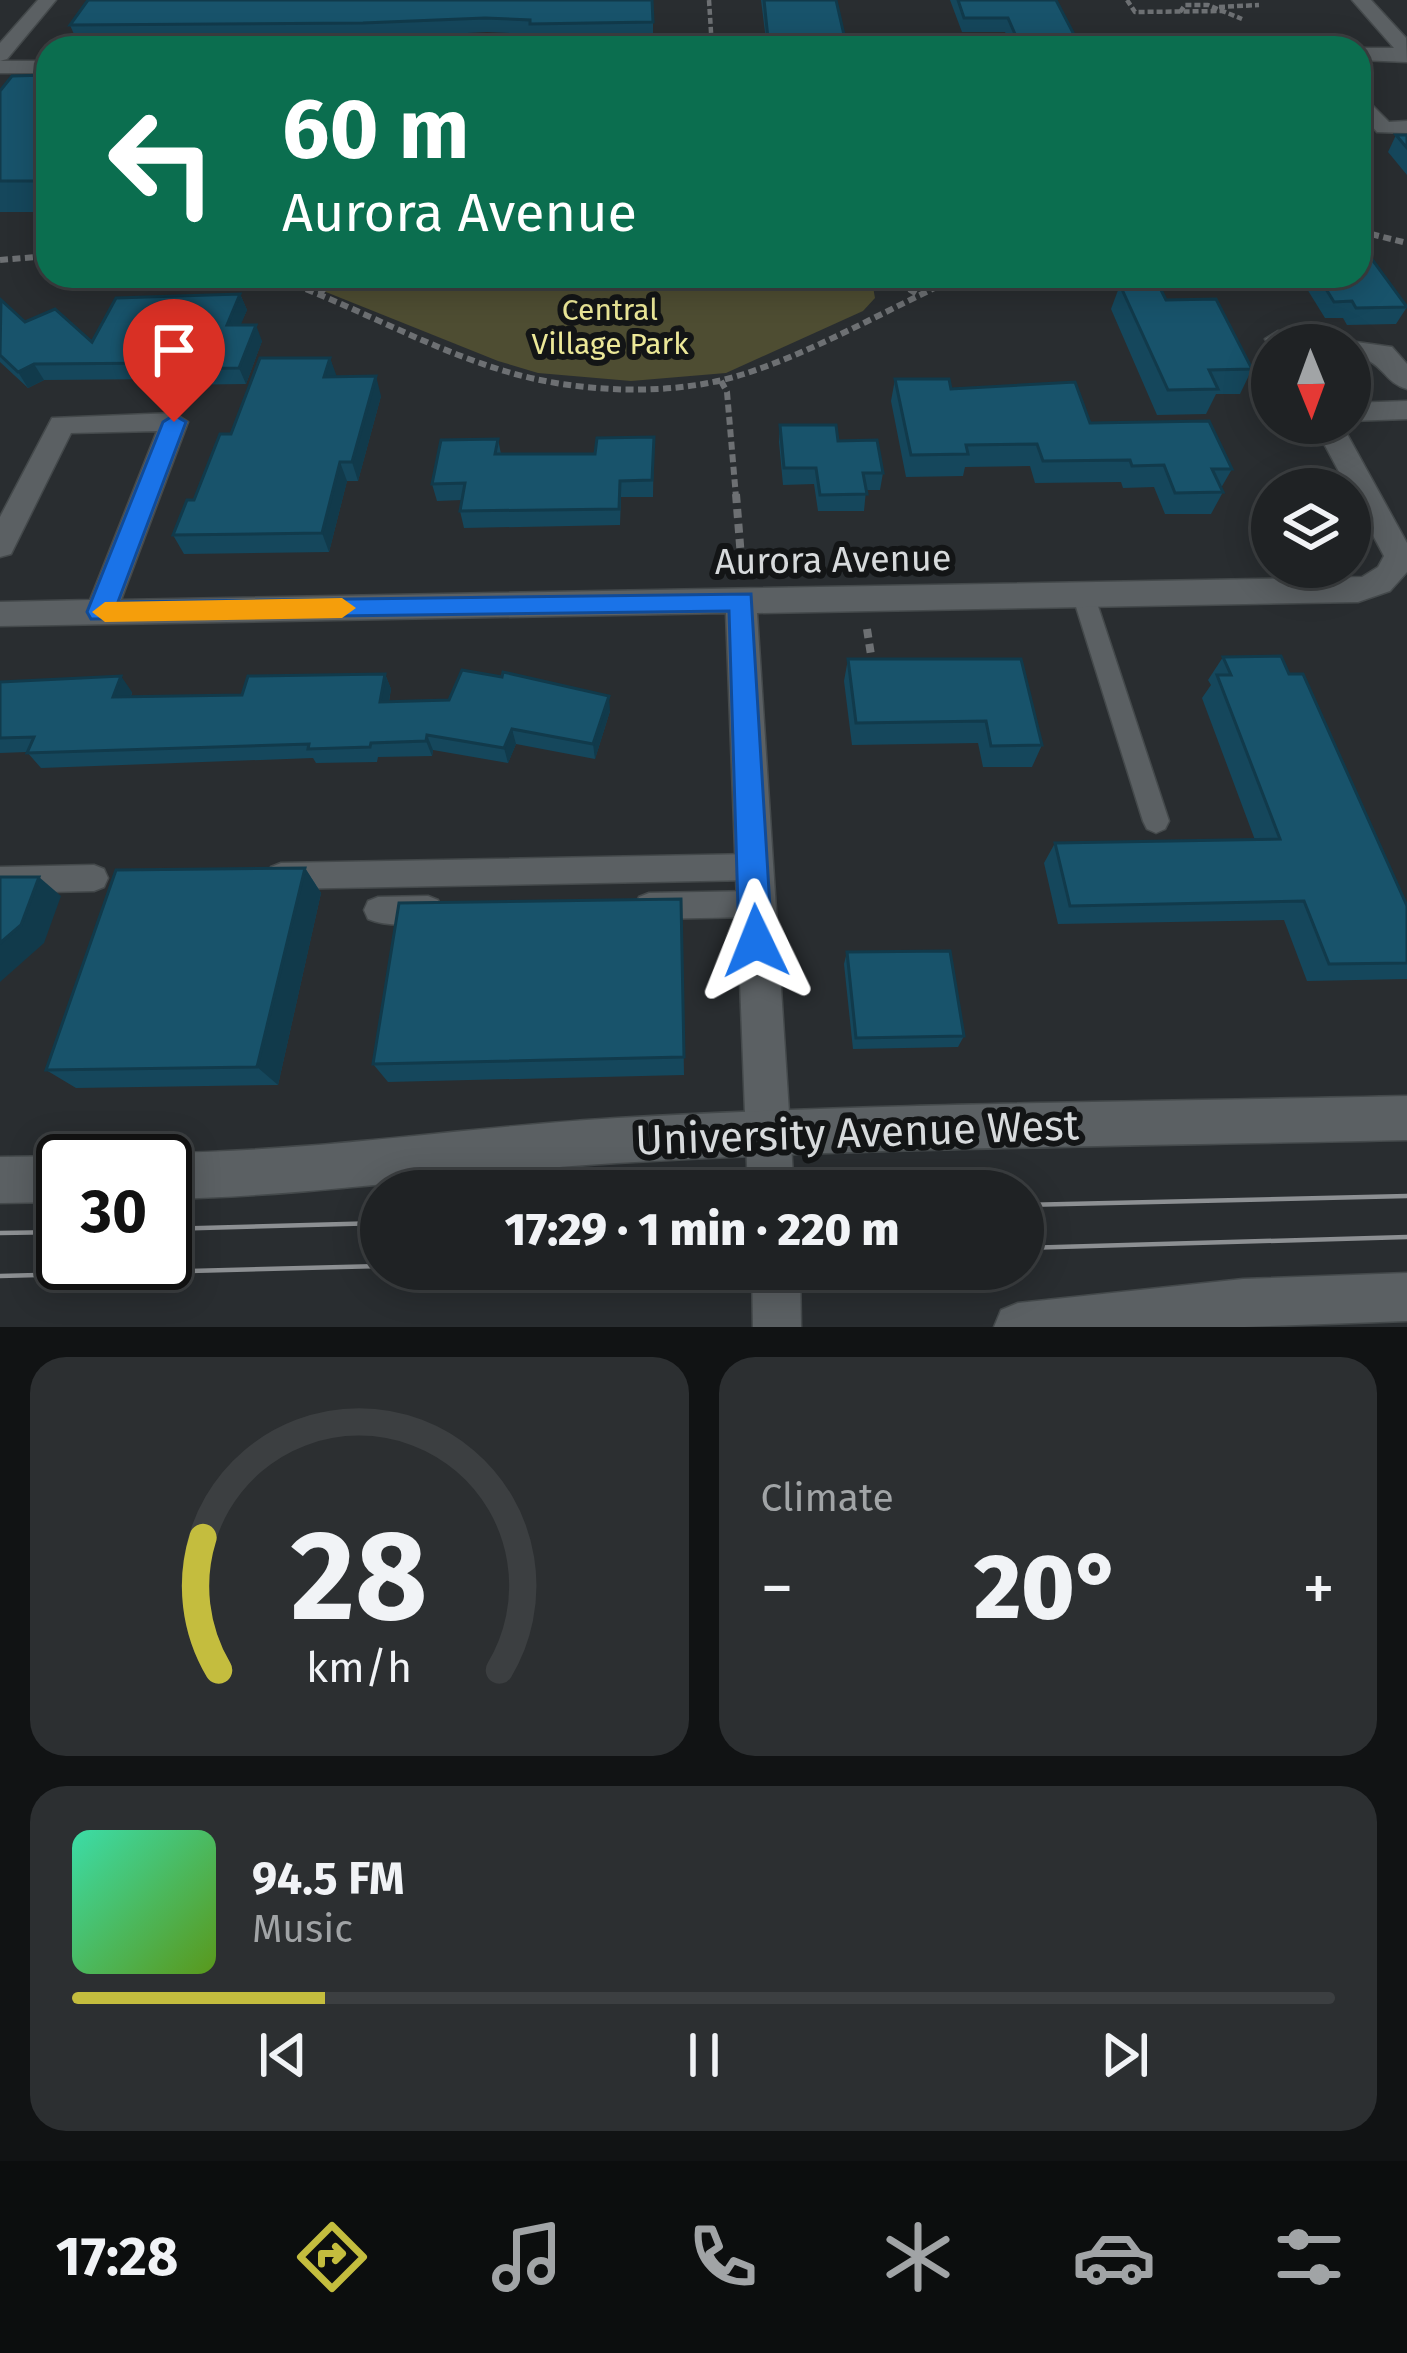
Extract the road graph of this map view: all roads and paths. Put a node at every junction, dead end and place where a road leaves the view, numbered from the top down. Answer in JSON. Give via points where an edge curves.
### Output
{"nodes":[{"id":1,"x":47,"y":0,"type":"edge"},
{"id":2,"x":709,"y":0,"type":"edge"},
{"id":3,"x":1127,"y":0,"type":"edge"},
{"id":4,"x":1361,"y":0,"type":"edge"},
{"id":5,"x":1257,"y":3,"type":"edge"},
{"id":6,"x":1213,"y":7,"type":"junction"},
{"id":7,"x":1180,"y":11,"type":"junction"},
{"id":8,"x":1224,"y":11,"type":"junction"},
{"id":9,"x":1266,"y":14,"type":"dead end"},
{"id":10,"x":1242,"y":19,"type":"dead end"},
{"id":11,"x":711,"y":36,"type":"edge"},
{"id":12,"x":1371,"y":54,"type":"edge"},
{"id":13,"x":1406,"y":54,"type":"edge"},
{"id":14,"x":0,"y":55,"type":"edge"},
{"id":15,"x":36,"y":67,"type":"edge"},
{"id":16,"x":0,"y":68,"type":"edge"},
{"id":17,"x":1371,"y":112,"type":"edge"},
{"id":18,"x":1407,"y":128,"type":"edge"},
{"id":19,"x":1371,"y":234,"type":"edge"},
{"id":20,"x":1407,"y":242,"type":"edge"},
{"id":21,"x":36,"y":257,"type":"edge"},
{"id":22,"x":0,"y":260,"type":"edge"},
{"id":23,"x":304,"y":288,"type":"edge"},
{"id":24,"x":324,"y":288,"type":"edge"},
{"id":25,"x":907,"y":288,"type":"edge"},
{"id":26,"x":933,"y":288,"type":"edge"},
{"id":27,"x":320,"y":294,"type":"junction"},
{"id":28,"x":918,"y":295,"type":"junction"},
{"id":29,"x":1371,"y":350,"type":"edge"},
{"id":30,"x":721,"y":381,"type":"junction"},
{"id":31,"x":1407,"y":381,"type":"edge"},
{"id":32,"x":1407,"y":410,"type":"edge"},
{"id":33,"x":1371,"y":411,"type":"edge"},
{"id":34,"x":1340,"y":444,"type":"edge"},
{"id":35,"x":0,"y":546,"type":"edge"},
{"id":36,"x":1402,"y":552,"type":"edge"},
{"id":37,"x":1083,"y":594,"type":"junction"},
{"id":38,"x":863,"y":598,"type":"junction"},
{"id":39,"x":743,"y":601,"type":"junction"},
{"id":40,"x":100,"y":612,"type":"junction"},
{"id":41,"x":0,"y":614,"type":"edge"},
{"id":42,"x":876,"y":681,"type":"edge"},
{"id":43,"x":1156,"y":821,"type":"dead end"},
{"id":44,"x":245,"y":877,"type":"edge"},
{"id":45,"x":94,"y":878,"type":"dead end"},
{"id":46,"x":0,"y":880,"type":"edge"},
{"id":47,"x":753,"y":885,"type":"junction"},
{"id":48,"x":629,"y":906,"type":"edge"},
{"id":49,"x":449,"y":909,"type":"edge"},
{"id":50,"x":378,"y":910,"type":"dead end"},
{"id":51,"x":1407,"y":1118,"type":"edge"},
{"id":52,"x":768,"y":1132,"type":"junction"},
{"id":53,"x":770,"y":1170,"type":"edge"},
{"id":54,"x":192,"y":1175,"type":"edge"},
{"id":55,"x":36,"y":1179,"type":"edge"},
{"id":56,"x":0,"y":1180,"type":"edge"},
{"id":57,"x":776,"y":1290,"type":"edge"},
{"id":58,"x":1407,"y":1297,"type":"edge"},
{"id":59,"x":777,"y":1327,"type":"edge"},
{"id":60,"x":1018,"y":1327,"type":"edge"}],
"edges":[{"from":1,"to":14,"type":"street"},
{"from":2,"to":11,"type":"path"},
{"from":3,"to":7,"type":"path","via":[[1135,12]]},
{"from":4,"to":13,"type":"street"},
{"from":5,"to":6,"type":"path"},
{"from":5,"to":9,"type":"path"},
{"from":6,"to":7,"type":"path"},
{"from":6,"to":8,"type":"path"},
{"from":7,"to":8,"type":"path"},
{"from":8,"to":10,"type":"path"},
{"from":12,"to":13,"type":"street"},
{"from":15,"to":16,"type":"street"},
{"from":17,"to":18,"type":"street","via":[[1384,128]]},
{"from":19,"to":20,"type":"path"},
{"from":21,"to":22,"type":"path"},
{"from":23,"to":27,"type":"path"},
{"from":24,"to":27,"type":"path"},
{"from":25,"to":28,"type":"path"},
{"from":26,"to":28,"type":"path"},
{"from":27,"to":30,"type":"path","via":[[515,374],[643,386]]},
{"from":28,"to":30,"type":"path"},
{"from":29,"to":31,"type":"street"},
{"from":30,"to":39,"type":"path"},
{"from":32,"to":33,"type":"street"},
{"from":34,"to":36,"type":"street","name":"Aurora Avenue"},
{"from":35,"to":40,"type":"street","via":[[62,424],[174,422]]},
{"from":36,"to":37,"type":"street","name":"Aurora Avenue","via":[[1382,584],[1358,590]]},
{"from":37,"to":38,"type":"street","name":"Aurora Avenue"},
{"from":37,"to":43,"type":"lane"},
{"from":38,"to":39,"type":"street","name":"Aurora Avenue"},
{"from":38,"to":42,"type":"path"},
{"from":39,"to":40,"type":"street","name":"Aurora Avenue"},
{"from":39,"to":47,"type":"street"},
{"from":40,"to":41,"type":"street","name":"Aurora Avenue"},
{"from":44,"to":47,"type":"lane"},
{"from":45,"to":46,"type":"lane"},
{"from":47,"to":48,"type":"lane"},
{"from":47,"to":52,"type":"street"},
{"from":49,"to":50,"type":"lane"},
{"from":51,"to":52,"type":"street","name":"University Avenue West"},
{"from":52,"to":53,"type":"street"},
{"from":52,"to":54,"type":"street","name":"University Avenue West"},
{"from":55,"to":56,"type":"street"},
{"from":57,"to":59,"type":"street"},
{"from":58,"to":60,"type":"street","via":[[1243,1303]]}]}
